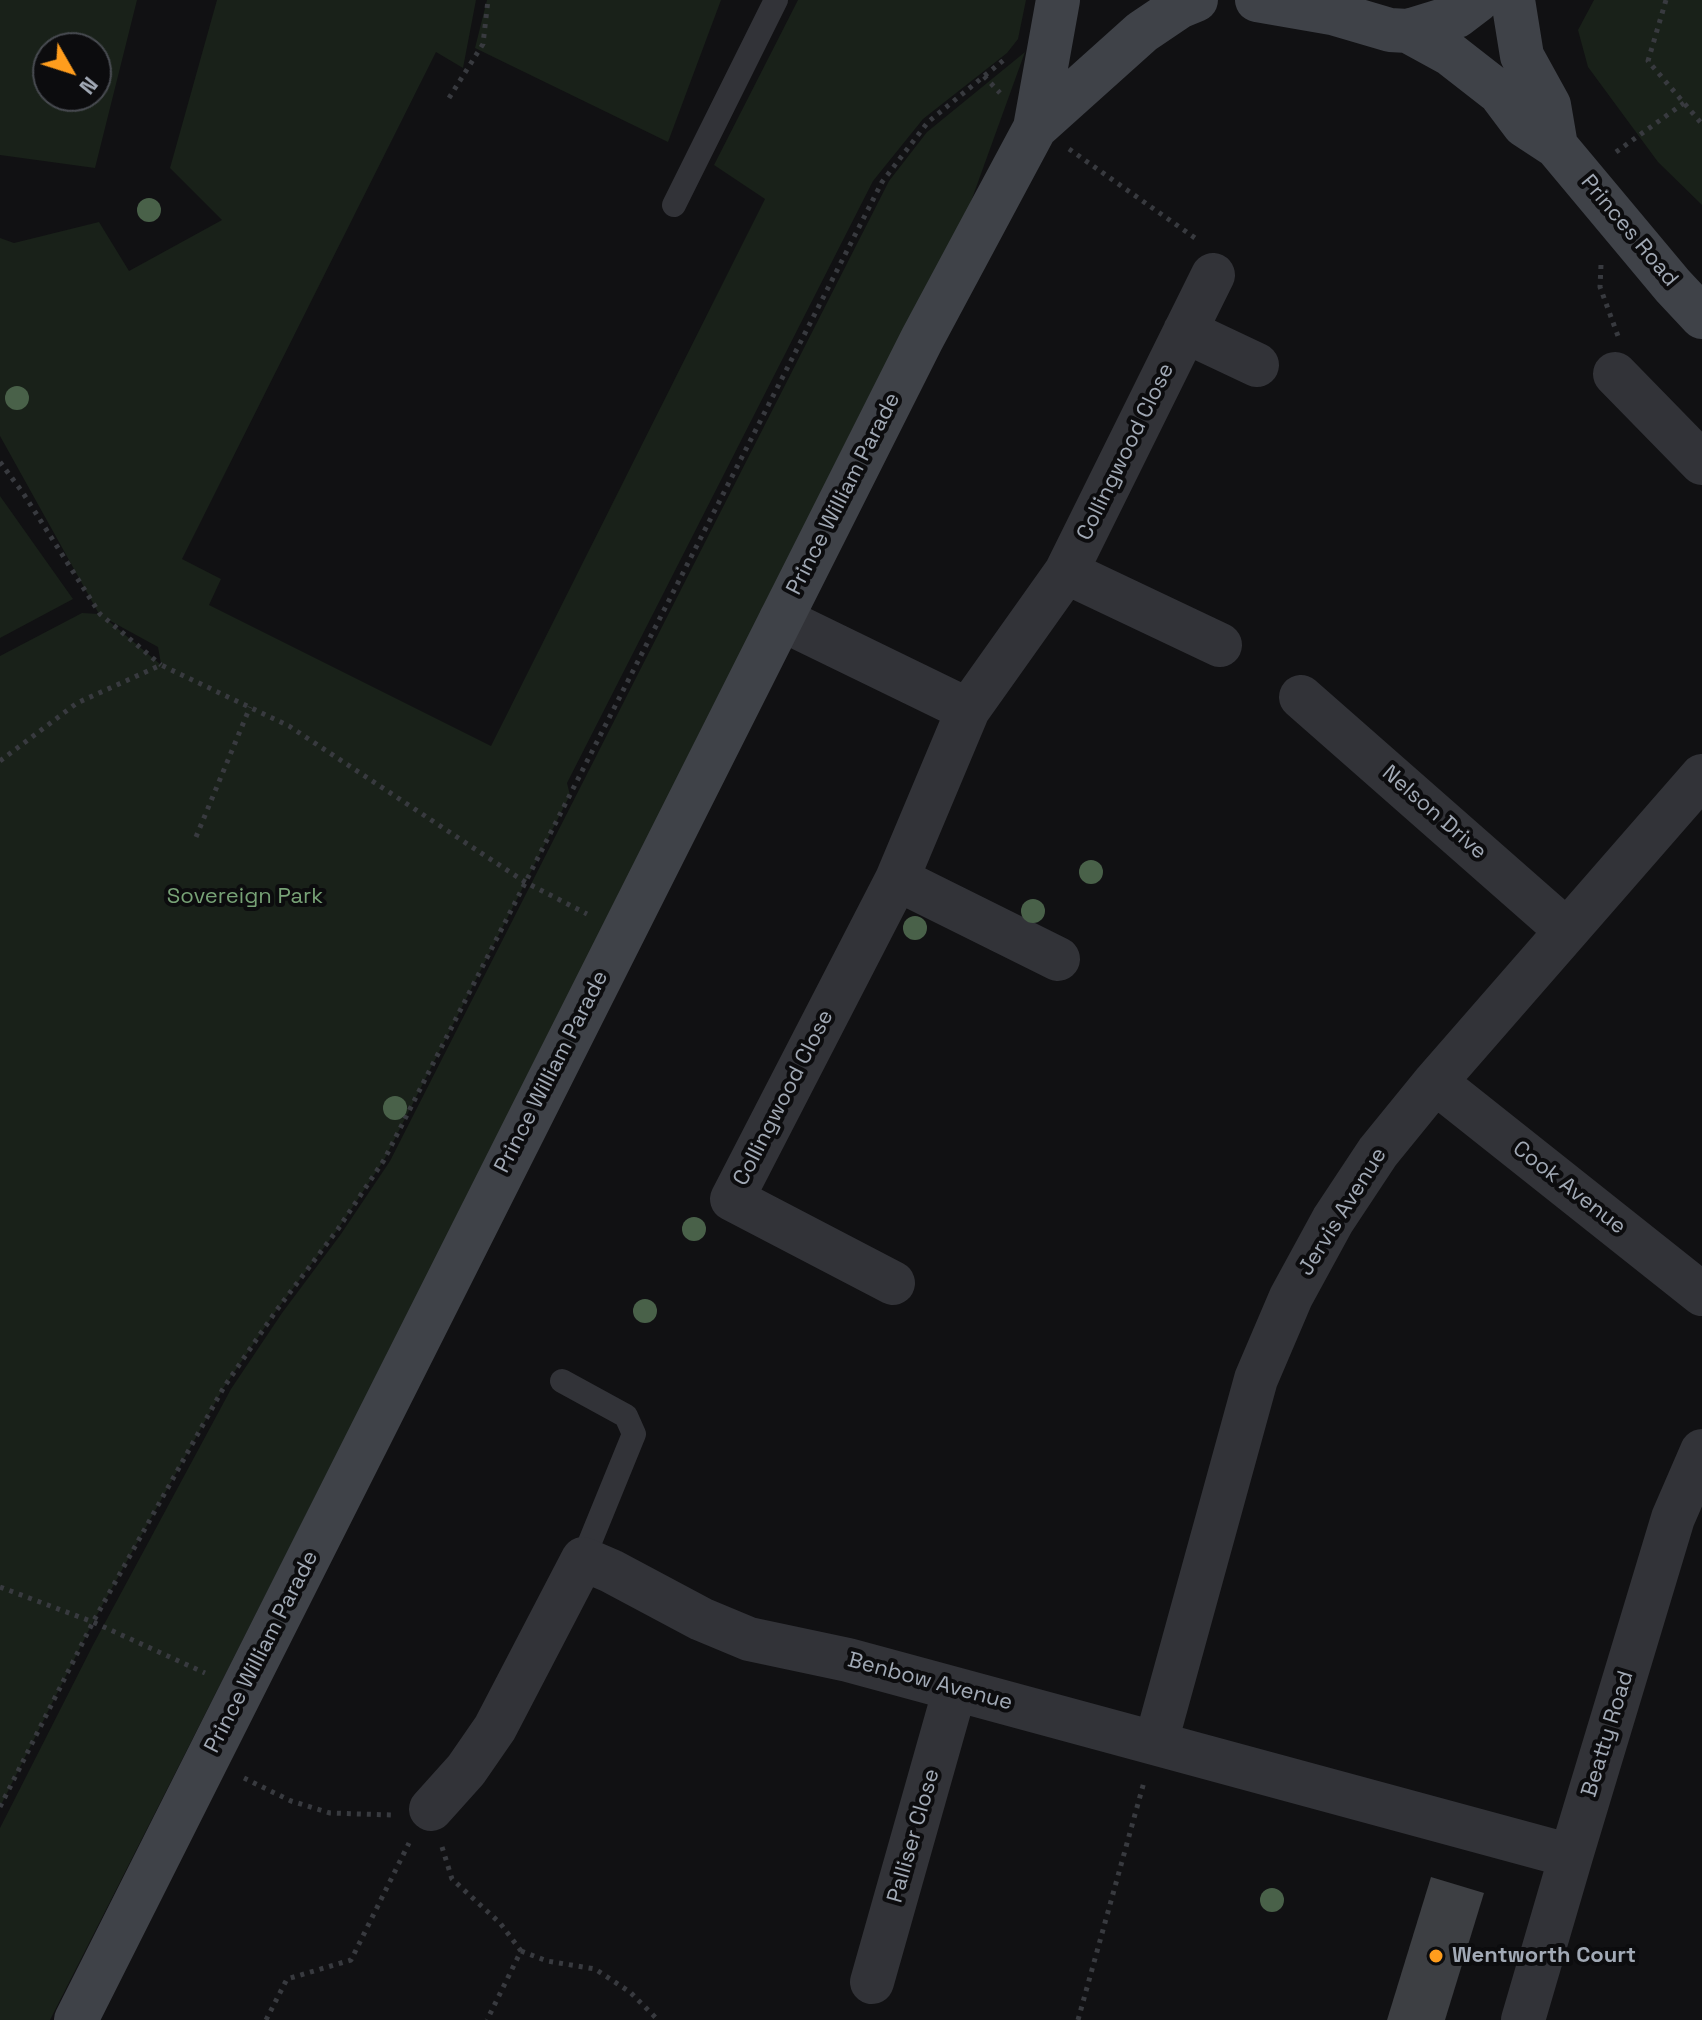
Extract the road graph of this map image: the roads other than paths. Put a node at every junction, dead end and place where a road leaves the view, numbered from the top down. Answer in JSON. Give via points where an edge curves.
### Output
{"nodes":[{"id":1,"x":776,"y":0,"type":"edge"},
{"id":2,"x":1058,"y":0,"type":"edge"},
{"id":3,"x":1196,"y":0,"type":"edge"},
{"id":4,"x":1257,"y":0,"type":"edge"},
{"id":5,"x":1478,"y":0,"type":"edge"},
{"id":6,"x":1513,"y":0,"type":"edge"},
{"id":7,"x":1408,"y":31,"type":"junction"},
{"id":8,"x":1035,"y":128,"type":"junction"},
{"id":9,"x":1556,"y":146,"type":"junction"},
{"id":10,"x":674,"y":205,"type":"dead end"},
{"id":11,"x":1213,"y":275,"type":"road end"},
{"id":12,"x":1702,"y":317,"type":"edge"},
{"id":13,"x":1185,"y":331,"type":"junction"},
{"id":14,"x":1257,"y":365,"type":"dead end"},
{"id":15,"x":1615,"y":374,"type":"road end"},
{"id":16,"x":1702,"y":463,"type":"edge"},
{"id":17,"x":1066,"y":572,"type":"junction"},
{"id":18,"x":781,"y":619,"type":"junction"},
{"id":19,"x":1220,"y":645,"type":"dead end"},
{"id":20,"x":1301,"y":697,"type":"dead end"},
{"id":21,"x":968,"y":710,"type":"junction"},
{"id":22,"x":1702,"y":776,"type":"edge"},
{"id":23,"x":897,"y":879,"type":"junction"},
{"id":24,"x":1566,"y":930,"type":"junction"},
{"id":25,"x":1058,"y":959,"type":"dead end"},
{"id":26,"x":1435,"y":1082,"type":"junction"},
{"id":27,"x":893,"y":1283,"type":"dead end"},
{"id":28,"x":1702,"y":1294,"type":"edge"},
{"id":29,"x":562,"y":1381,"type":"dead end"},
{"id":30,"x":1702,"y":1451,"type":"edge"},
{"id":31,"x":1688,"y":1526,"type":"edge"},
{"id":32,"x":583,"y":1559,"type":"junction"},
{"id":33,"x":955,"y":1689,"type":"junction"},
{"id":34,"x":1156,"y":1742,"type":"junction"},
{"id":35,"x":431,"y":1809,"type":"road end"},
{"id":36,"x":1571,"y":1856,"type":"junction"},
{"id":37,"x":872,"y":1982,"type":"dead end"},
{"id":38,"x":76,"y":2020,"type":"edge"},
{"id":39,"x":1523,"y":2020,"type":"edge"}],
"edges":[{"from":1,"to":10,"type":"lane"},
{"from":2,"to":8,"type":"street","name":"Prince William Parade"},
{"from":3,"to":8,"type":"street","name":"Prince William Parade","via":[[1142,32]]},
{"from":4,"to":7,"type":"street"},
{"from":5,"to":7,"type":"street","via":[[1457,16]]},
{"from":6,"to":9,"type":"street","via":[[1522,56],[1549,105]]},
{"from":7,"to":9,"type":"street","name":"Princes Road","via":[[1450,54],[1500,93],[1524,125]]},
{"from":8,"to":18,"type":"street","name":"Prince William Parade"},
{"from":9,"to":12,"type":"street","name":"Princes Road"},
{"from":11,"to":13,"type":"street","name":"Collingwood Close"},
{"from":13,"to":14,"type":"street"},
{"from":13,"to":17,"type":"street","name":"Collingwood Close"},
{"from":15,"to":16,"type":"street"},
{"from":17,"to":19,"type":"street"},
{"from":17,"to":21,"type":"street","name":"Collingwood Close"},
{"from":18,"to":21,"type":"street"},
{"from":18,"to":38,"type":"street","name":"Prince William Parade"},
{"from":20,"to":24,"type":"street","name":"Nelson Drive"},
{"from":21,"to":23,"type":"street","name":"Collingwood Close"},
{"from":22,"to":24,"type":"street","name":"Jervis Avenue"},
{"from":23,"to":25,"type":"street"},
{"from":23,"to":27,"type":"street","name":"Collingwood Close","via":[[732,1199]]},
{"from":24,"to":26,"type":"street","name":"Jervis Avenue"},
{"from":26,"to":28,"type":"street","name":"Cook Avenue"},
{"from":26,"to":34,"type":"street","name":"Jervis Avenue","via":[[1370,1163],[1333,1220],[1291,1297],[1256,1379]]},
{"from":29,"to":32,"type":"lane","via":[[626,1416],[634,1434]]},
{"from":30,"to":31,"type":"street","name":"Beatty Road"},
{"from":31,"to":36,"type":"street","name":"Beatty Road"},
{"from":32,"to":33,"type":"street","name":"Benbow Avenue","via":[[749,1639]]},
{"from":32,"to":35,"type":"street","via":[[495,1728]]},
{"from":33,"to":34,"type":"street","name":"Benbow Avenue"},
{"from":33,"to":37,"type":"street","name":"Palliser Close"},
{"from":34,"to":36,"type":"street","name":"Benbow Avenue"},
{"from":36,"to":39,"type":"street","name":"Beatty Road"}]}
